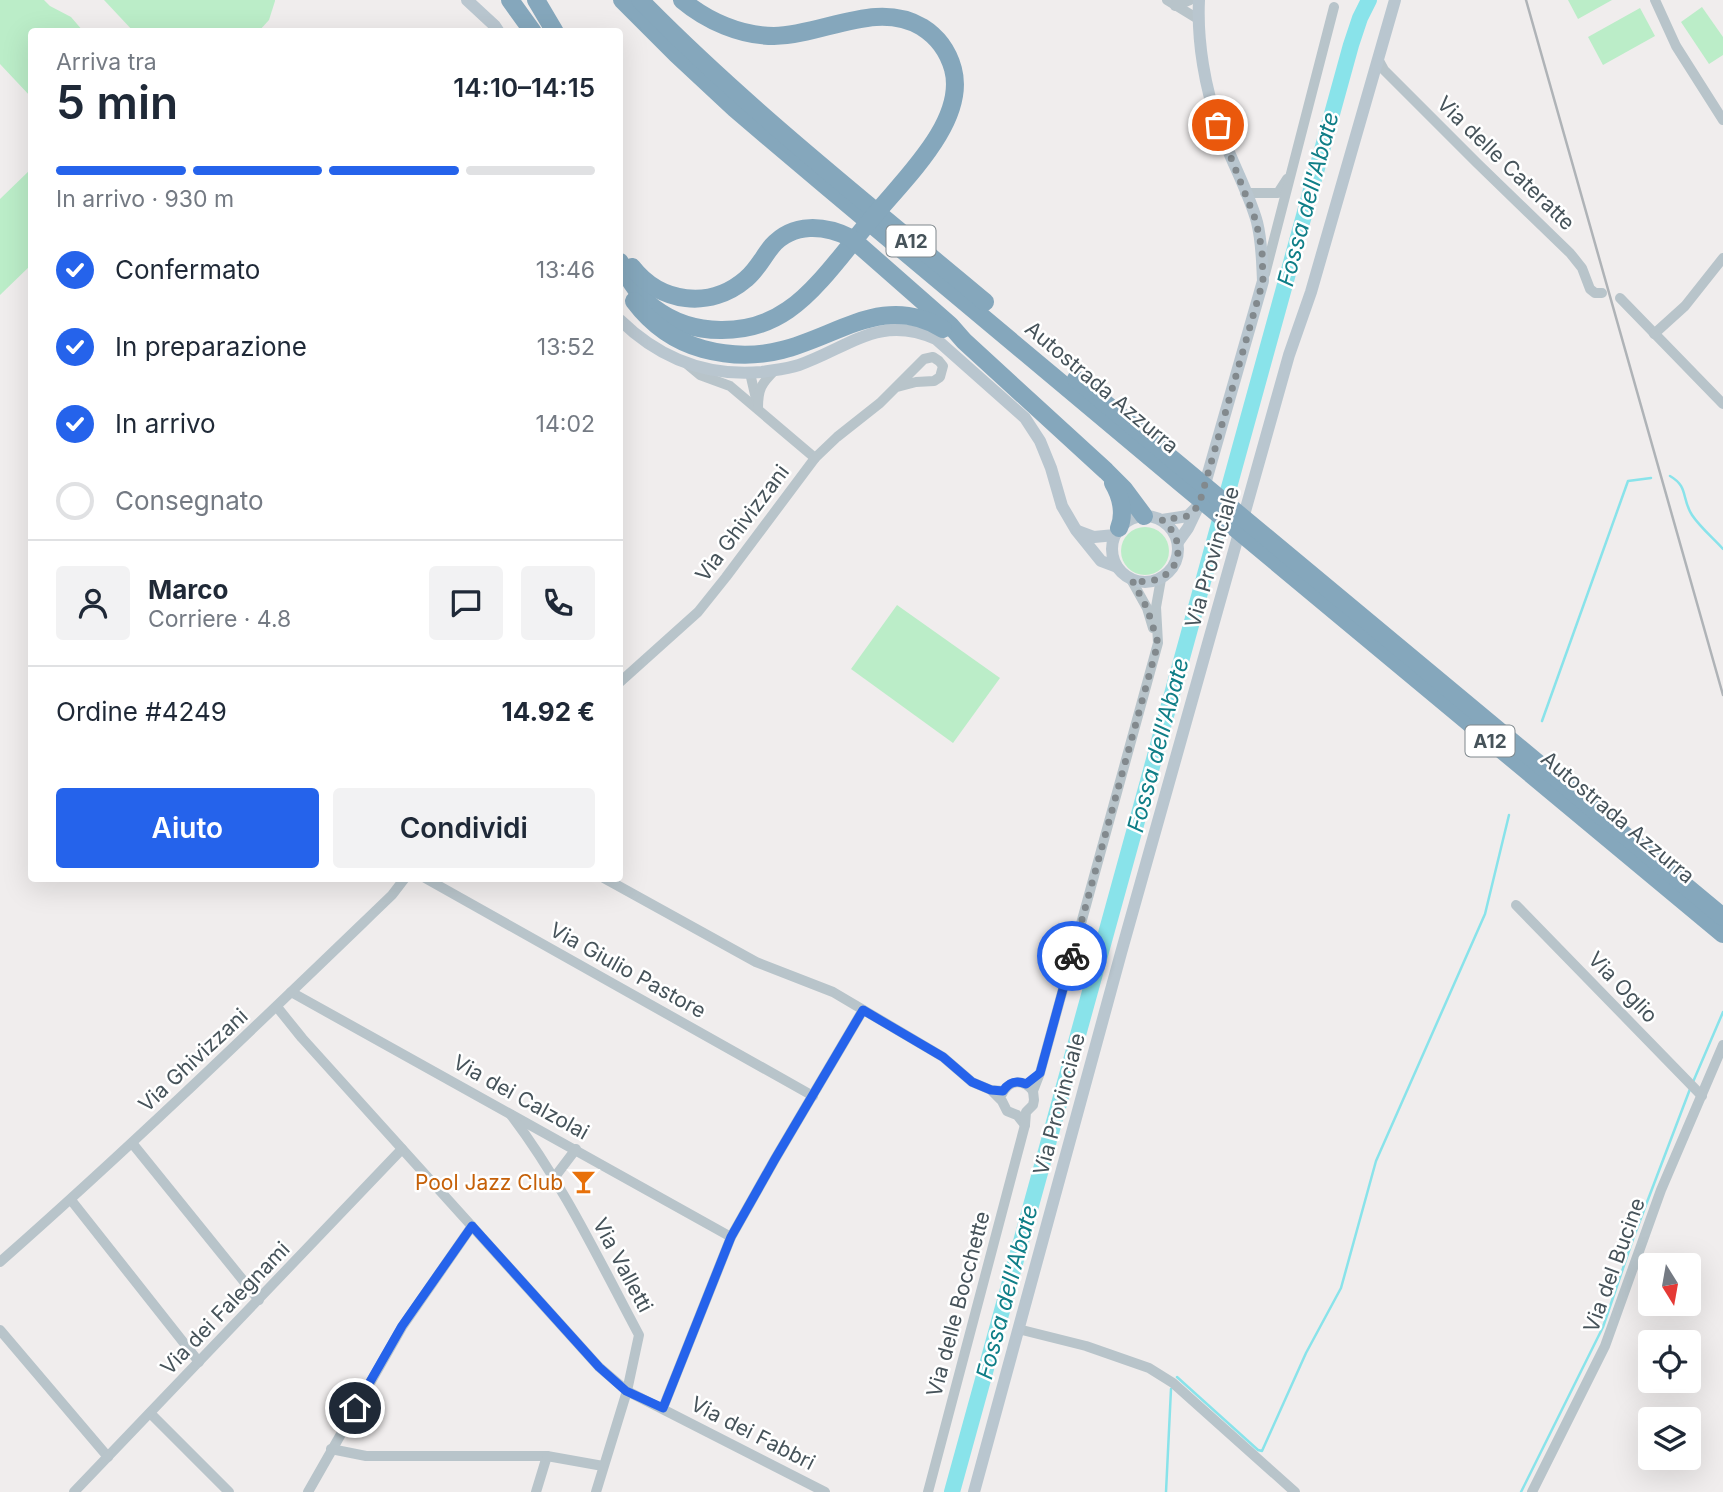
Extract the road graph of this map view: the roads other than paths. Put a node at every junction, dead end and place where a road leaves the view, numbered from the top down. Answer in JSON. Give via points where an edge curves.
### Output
{"nodes":[{"id":1,"x":467,"y":0,"type":"edge"},
{"id":2,"x":510,"y":0,"type":"edge"},
{"id":3,"x":536,"y":0,"type":"edge"},
{"id":4,"x":622,"y":0,"type":"edge"},
{"id":5,"x":640,"y":0,"type":"edge"},
{"id":6,"x":682,"y":0,"type":"edge"},
{"id":7,"x":1190,"y":0,"type":"edge"},
{"id":8,"x":1199,"y":0,"type":"edge"},
{"id":9,"x":1395,"y":0,"type":"edge"},
{"id":10,"x":1655,"y":0,"type":"edge"},
{"id":11,"x":1171,"y":3,"type":"edge"},
{"id":12,"x":1334,"y":7,"type":"dead end"},
{"id":13,"x":1198,"y":19,"type":"junction"},
{"id":14,"x":496,"y":28,"type":"edge"},
{"id":15,"x":530,"y":28,"type":"edge"},
{"id":16,"x":553,"y":28,"type":"edge"},
{"id":17,"x":1378,"y":60,"type":"junction"},
{"id":18,"x":1723,"y":120,"type":"edge"},
{"id":19,"x":1293,"y":170,"type":"junction"},
{"id":20,"x":1245,"y":193,"type":"junction"},
{"id":21,"x":623,"y":254,"type":"edge"},
{"id":22,"x":1723,"y":258,"type":"edge"},
{"id":23,"x":623,"y":268,"type":"edge"},
{"id":24,"x":1263,"y":281,"type":"junction"},
{"id":25,"x":623,"y":283,"type":"edge"},
{"id":26,"x":1602,"y":293,"type":"dead end"},
{"id":27,"x":1620,"y":298,"type":"dead end"},
{"id":28,"x":623,"y":322,"type":"edge"},
{"id":29,"x":1654,"y":334,"type":"junction"},
{"id":30,"x":964,"y":341,"type":"junction"},
{"id":31,"x":687,"y":364,"type":"junction"},
{"id":32,"x":775,"y":370,"type":"junction"},
{"id":33,"x":744,"y":373,"type":"junction"},
{"id":34,"x":897,"y":387,"type":"dead end"},
{"id":35,"x":1723,"y":404,"type":"edge"},
{"id":36,"x":757,"y":408,"type":"junction"},
{"id":37,"x":815,"y":458,"type":"junction"},
{"id":38,"x":1106,"y":471,"type":"junction"},
{"id":39,"x":1185,"y":479,"type":"junction"},
{"id":40,"x":1199,"y":505,"type":"junction"},
{"id":41,"x":1153,"y":518,"type":"junction"},
{"id":42,"x":1076,"y":530,"type":"junction"},
{"id":43,"x":1117,"y":531,"type":"junction"},
{"id":44,"x":1178,"y":542,"type":"junction"},
{"id":45,"x":1261,"y":542,"type":"junction"},
{"id":46,"x":1117,"y":568,"type":"junction"},
{"id":47,"x":1161,"y":579,"type":"junction"},
{"id":48,"x":1132,"y":580,"type":"junction"},
{"id":49,"x":1158,"y":643,"type":"junction"},
{"id":50,"x":623,"y":679,"type":"edge"},
{"id":51,"x":402,"y":882,"type":"edge"},
{"id":52,"x":432,"y":882,"type":"edge"},
{"id":53,"x":611,"y":882,"type":"edge"},
{"id":54,"x":1516,"y":905,"type":"dead end"},
{"id":55,"x":1723,"y":917,"type":"edge"},
{"id":56,"x":1723,"y":934,"type":"edge"},
{"id":57,"x":292,"y":992,"type":"junction"},
{"id":58,"x":277,"y":1007,"type":"junction"},
{"id":59,"x":863,"y":1010,"type":"junction"},
{"id":60,"x":1723,"y":1045,"type":"edge"},
{"id":61,"x":1029,"y":1087,"type":"junction"},
{"id":62,"x":1699,"y":1093,"type":"junction"},
{"id":63,"x":813,"y":1096,"type":"junction"},
{"id":64,"x":1002,"y":1096,"type":"junction"},
{"id":65,"x":508,"y":1112,"type":"junction"},
{"id":66,"x":1021,"y":1113,"type":"junction"},
{"id":67,"x":132,"y":1143,"type":"junction"},
{"id":68,"x":402,"y":1149,"type":"junction"},
{"id":69,"x":576,"y":1149,"type":"junction"},
{"id":70,"x":554,"y":1178,"type":"junction"},
{"id":71,"x":71,"y":1200,"type":"junction"},
{"id":72,"x":472,"y":1226,"type":"junction"},
{"id":73,"x":731,"y":1237,"type":"junction"},
{"id":74,"x":0,"y":1262,"type":"edge"},
{"id":75,"x":259,"y":1300,"type":"junction"},
{"id":76,"x":1018,"y":1329,"type":"junction"},
{"id":77,"x":0,"y":1330,"type":"edge"},
{"id":78,"x":200,"y":1362,"type":"junction"},
{"id":79,"x":626,"y":1391,"type":"junction"},
{"id":80,"x":663,"y":1408,"type":"junction"},
{"id":81,"x":150,"y":1413,"type":"junction"},
{"id":82,"x":331,"y":1449,"type":"junction"},
{"id":83,"x":547,"y":1455,"type":"junction"},
{"id":84,"x":108,"y":1457,"type":"junction"},
{"id":85,"x":603,"y":1466,"type":"junction"},
{"id":86,"x":74,"y":1492,"type":"edge"},
{"id":87,"x":229,"y":1492,"type":"edge"},
{"id":88,"x":308,"y":1492,"type":"edge"},
{"id":89,"x":536,"y":1492,"type":"edge"},
{"id":90,"x":596,"y":1492,"type":"edge"},
{"id":91,"x":825,"y":1492,"type":"edge"},
{"id":92,"x":928,"y":1492,"type":"edge"},
{"id":93,"x":974,"y":1492,"type":"edge"},
{"id":94,"x":1295,"y":1492,"type":"edge"},
{"id":95,"x":1532,"y":1492,"type":"edge"}],
"edges":[{"from":1,"to":14,"type":"main road"},
{"from":2,"to":15,"type":"highway"},
{"from":3,"to":16,"type":"highway"},
{"from":4,"to":39,"type":"highway","name":"Autostrada Azzurra","number":"A12","via":[[735,109]]},
{"from":5,"to":39,"type":"highway","name":"Autostrada Azzurra","number":"A12","via":[[770,122]]},
{"from":6,"to":23,"type":"highway","via":[[715,22],[762,35],[796,33],[883,14],[906,19],[931,33],[944,49],[951,62],[954,101],[936,139],[842,254],[789,310],[760,324],[728,330],[691,326],[659,311]]},
{"from":7,"to":11,"type":"street"},
{"from":8,"to":13,"type":"main road"},
{"from":9,"to":17,"type":"main road","name":"Via Provinciale"},
{"from":10,"to":18,"type":"street","via":[[1676,46]]},
{"from":11,"to":13,"type":"street"},
{"from":12,"to":19,"type":"street"},
{"from":13,"to":20,"type":"main road","via":[[1208,88]]},
{"from":17,"to":26,"type":"street","name":"Via delle Cateratte","via":[[1570,253],[1590,289]]},
{"from":17,"to":76,"type":"main road","name":"Via Provinciale","via":[[1289,355]]},
{"from":19,"to":20,"type":"street","via":[[1278,193]]},
{"from":19,"to":24,"type":"street"},
{"from":20,"to":24,"type":"main road","via":[[1262,250]]},
{"from":21,"to":30,"type":"highway","via":[[654,288],[676,297],[700,298],[740,284],[785,236],[805,228],[827,228],[851,238]]},
{"from":22,"to":29,"type":"street","via":[[1685,306]]},
{"from":24,"to":40,"type":"main road"},
{"from":25,"to":30,"type":"highway","via":[[656,326],[682,342],[720,353],[756,355],[785,350],[892,314],[923,318]]},
{"from":27,"to":29,"type":"street"},
{"from":28,"to":31,"type":"main road","via":[[652,346]]},
{"from":29,"to":35,"type":"street"},
{"from":30,"to":38,"type":"highway"},
{"from":31,"to":33,"type":"main road"},
{"from":31,"to":36,"type":"street","via":[[700,375],[730,386]]},
{"from":32,"to":33,"type":"main road"},
{"from":32,"to":36,"type":"street","via":[[761,385]]},
{"from":32,"to":42,"type":"main road","via":[[797,366],[882,330],[919,331],[936,338],[1025,418],[1040,441],[1062,506]]},
{"from":33,"to":36,"type":"street","via":[[739,386]]},
{"from":34,"to":37,"type":"street","name":"Via Ghivizzani"},
{"from":36,"to":37,"type":"street"},
{"from":37,"to":50,"type":"street","name":"Via Ghivizzani","via":[[698,612]]},
{"from":38,"to":41,"type":"highway"},
{"from":38,"to":43,"type":"highway","via":[[1119,492],[1123,519]]},
{"from":39,"to":45,"type":"highway","name":"Autostrada Azzurra","number":"A12"},
{"from":40,"to":41,"type":"main road","via":[[1188,516]]},
{"from":40,"to":44,"type":"main road"},
{"from":41,"to":43,"type":"main road","via":[[1135,517]]},
{"from":41,"to":44,"type":"main road","via":[[1175,533]]},
{"from":42,"to":43,"type":"main road","via":[[1094,537]]},
{"from":42,"to":46,"type":"main road","via":[[1101,561]]},
{"from":43,"to":46,"type":"main road","via":[[1111,546]]},
{"from":44,"to":47,"type":"main road","via":[[1177,559]]},
{"from":45,"to":55,"type":"highway","name":"Autostrada Azzurra","number":"A12"},
{"from":45,"to":56,"type":"highway","name":"Autostrada Azzurra","number":"A12"},
{"from":46,"to":48,"type":"main road"},
{"from":47,"to":48,"type":"main road"},
{"from":47,"to":49,"type":"street","via":[[1156,607]]},
{"from":48,"to":49,"type":"street"},
{"from":49,"to":61,"type":"street","name":"Via delle Bocchette","via":[[1040,1073]]},
{"from":51,"to":57,"type":"street","name":"Via Ghivizzani"},
{"from":52,"to":63,"type":"street","name":"Via Giulio Pastore"},
{"from":53,"to":59,"type":"street","via":[[757,962],[833,992]]},
{"from":54,"to":62,"type":"street","name":"Via Oglio"},
{"from":57,"to":58,"type":"street","name":"Via Ghivizzani"},
{"from":57,"to":65,"type":"street","name":"Via dei Calzolai"},
{"from":58,"to":67,"type":"street","name":"Via Ghivizzani"},
{"from":58,"to":68,"type":"street","name":"Via dei Fabbri"},
{"from":59,"to":63,"type":"street"},
{"from":59,"to":64,"type":"street","via":[[943,1057],[972,1082]]},
{"from":60,"to":62,"type":"street","name":"Via del Bucine"},
{"from":61,"to":64,"type":"street","via":[[1016,1082],[1006,1086]]},
{"from":61,"to":66,"type":"street","name":"Via delle Bocchette","via":[[1034,1100],[1030,1109]]},
{"from":62,"to":95,"type":"street","name":"Via del Bucine","via":[[1605,1346]]},
{"from":63,"to":73,"type":"street"},
{"from":64,"to":66,"type":"street","via":[[1007,1111]]},
{"from":65,"to":69,"type":"street","name":"Via dei Calzolai"},
{"from":65,"to":70,"type":"street","name":"Via Valletti"},
{"from":66,"to":92,"type":"street","name":"Via delle Bocchette","via":[[1025,1125]]},
{"from":67,"to":71,"type":"street","name":"Via Ghivizzani"},
{"from":67,"to":75,"type":"street"},
{"from":68,"to":72,"type":"street","name":"Via dei Fabbri"},
{"from":68,"to":75,"type":"street","name":"Via dei Falegnami"},
{"from":69,"to":70,"type":"street"},
{"from":69,"to":73,"type":"street","name":"Via dei Calzolai"},
{"from":70,"to":79,"type":"street","name":"Via Valletti","via":[[639,1335]]},
{"from":71,"to":74,"type":"street","name":"Via Ghivizzani"},
{"from":71,"to":78,"type":"street"},
{"from":72,"to":79,"type":"street","name":"Via dei Fabbri"},
{"from":72,"to":82,"type":"street","via":[[402,1326]]},
{"from":73,"to":80,"type":"street"},
{"from":75,"to":78,"type":"street","name":"Via dei Falegnami"},
{"from":76,"to":93,"type":"main road","name":"Via Provinciale"},
{"from":76,"to":94,"type":"street","via":[[1149,1368],[1173,1383]]},
{"from":77,"to":84,"type":"street"},
{"from":78,"to":81,"type":"street","name":"Via dei Falegnami"},
{"from":79,"to":80,"type":"street","name":"Via dei Fabbri"},
{"from":79,"to":85,"type":"street","name":"Via Valletti"},
{"from":80,"to":91,"type":"street","name":"Via dei Fabbri"},
{"from":81,"to":84,"type":"street","name":"Via dei Falegnami"},
{"from":81,"to":87,"type":"street"},
{"from":82,"to":83,"type":"street","via":[[366,1456]]},
{"from":82,"to":88,"type":"street"},
{"from":83,"to":85,"type":"street"},
{"from":83,"to":89,"type":"street"},
{"from":84,"to":86,"type":"street","name":"Via dei Falegnami"},
{"from":85,"to":90,"type":"street","name":"Via Valletti"}]}
